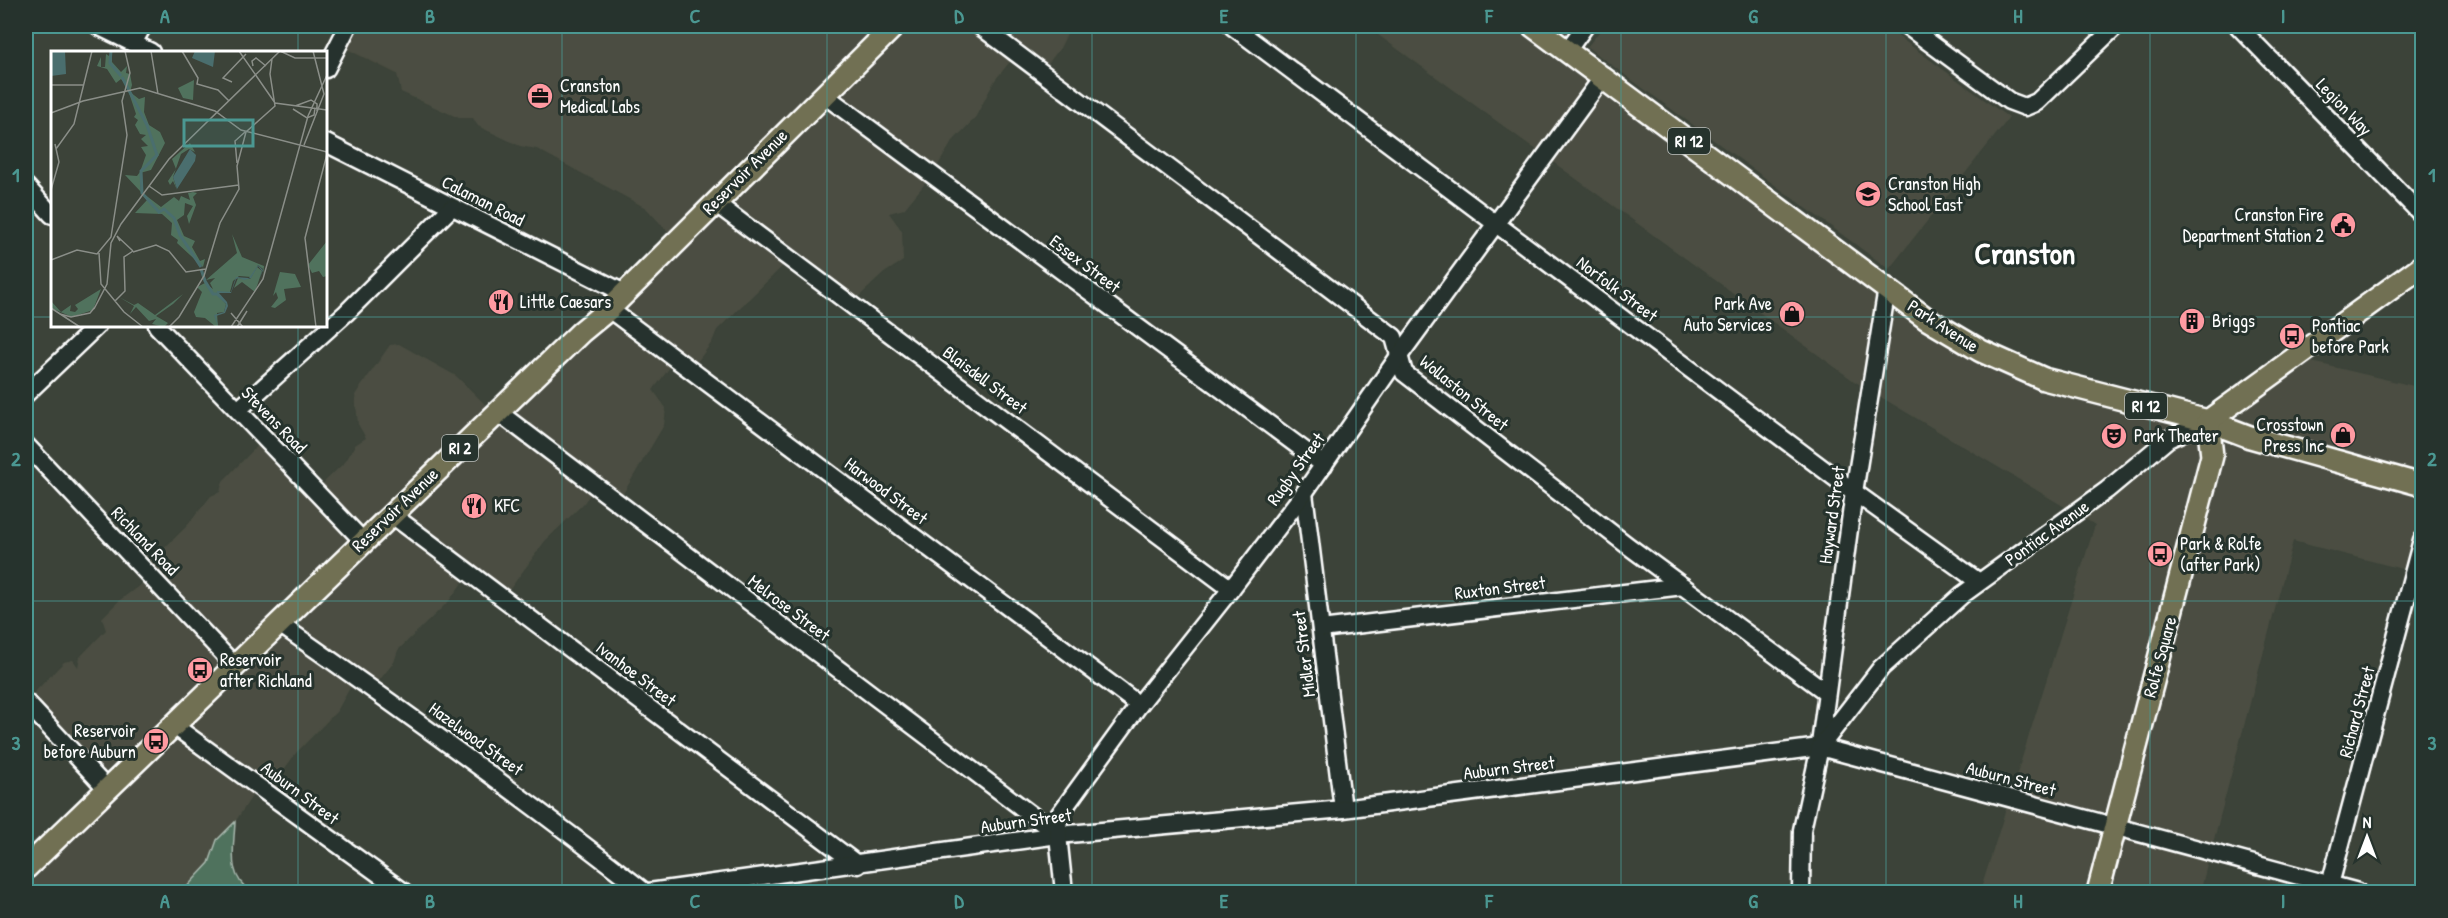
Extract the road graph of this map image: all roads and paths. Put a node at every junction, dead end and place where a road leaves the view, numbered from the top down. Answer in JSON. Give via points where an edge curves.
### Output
{"nodes":[{"id":1,"x":98,"y":26,"type":"edge"},
{"id":2,"x":143,"y":26,"type":"edge"},
{"id":3,"x":348,"y":26,"type":"edge"},
{"id":4,"x":894,"y":26,"type":"edge"},
{"id":5,"x":980,"y":26,"type":"edge"},
{"id":6,"x":1232,"y":26,"type":"edge"},
{"id":7,"x":1533,"y":26,"type":"edge"},
{"id":8,"x":1585,"y":26,"type":"edge"},
{"id":9,"x":1907,"y":26,"type":"edge"},
{"id":10,"x":2116,"y":26,"type":"edge"},
{"id":11,"x":2238,"y":26,"type":"edge"},
{"id":12,"x":133,"y":43,"type":"junction"},
{"id":13,"x":149,"y":51,"type":"edge"},
{"id":14,"x":1567,"y":51,"type":"junction"},
{"id":15,"x":327,"y":67,"type":"edge"},
{"id":16,"x":1603,"y":77,"type":"junction"},
{"id":17,"x":823,"y":94,"type":"junction"},
{"id":18,"x":327,"y":144,"type":"edge"},
{"id":19,"x":26,"y":186,"type":"edge"},
{"id":20,"x":714,"y":202,"type":"junction"},
{"id":21,"x":451,"y":208,"type":"junction"},
{"id":22,"x":51,"y":214,"type":"edge"},
{"id":23,"x":2422,"y":215,"type":"edge"},
{"id":24,"x":1497,"y":223,"type":"junction"},
{"id":25,"x":2422,"y":266,"type":"edge"},
{"id":26,"x":1887,"y":288,"type":"junction"},
{"id":27,"x":624,"y":293,"type":"junction"},
{"id":28,"x":609,"y":309,"type":"junction"},
{"id":29,"x":96,"y":327,"type":"edge"},
{"id":30,"x":158,"y":327,"type":"edge"},
{"id":31,"x":1399,"y":356,"type":"junction"},
{"id":32,"x":26,"y":394,"type":"edge"},
{"id":33,"x":238,"y":410,"type":"junction"},
{"id":34,"x":498,"y":412,"type":"junction"},
{"id":35,"x":2208,"y":421,"type":"junction"},
{"id":36,"x":26,"y":445,"type":"edge"},
{"id":37,"x":1324,"y":465,"type":"junction"},
{"id":38,"x":2422,"y":485,"type":"edge"},
{"id":39,"x":1854,"y":492,"type":"junction"},
{"id":40,"x":1304,"y":493,"type":"junction"},
{"id":41,"x":391,"y":514,"type":"junction"},
{"id":42,"x":2422,"y":540,"type":"edge"},
{"id":43,"x":363,"y":541,"type":"junction"},
{"id":44,"x":1979,"y":582,"type":"junction"},
{"id":45,"x":1683,"y":586,"type":"junction"},
{"id":46,"x":1231,"y":589,"type":"junction"},
{"id":47,"x":278,"y":623,"type":"junction"},
{"id":48,"x":1321,"y":629,"type":"junction"},
{"id":49,"x":235,"y":666,"type":"junction"},
{"id":50,"x":1826,"y":692,"type":"junction"},
{"id":51,"x":26,"y":702,"type":"edge"},
{"id":52,"x":1139,"y":705,"type":"junction"},
{"id":53,"x":173,"y":725,"type":"junction"},
{"id":54,"x":1820,"y":747,"type":"junction"},
{"id":55,"x":108,"y":790,"type":"junction"},
{"id":56,"x":1343,"y":809,"type":"junction"},
{"id":57,"x":2116,"y":827,"type":"junction"},
{"id":58,"x":1058,"y":835,"type":"junction"},
{"id":59,"x":858,"y":865,"type":"junction"},
{"id":60,"x":26,"y":868,"type":"edge"},
{"id":61,"x":2329,"y":889,"type":"edge"},
{"id":62,"x":404,"y":892,"type":"edge"},
{"id":63,"x":647,"y":892,"type":"edge"},
{"id":64,"x":1065,"y":892,"type":"edge"},
{"id":65,"x":1800,"y":892,"type":"edge"},
{"id":66,"x":2098,"y":892,"type":"edge"},
{"id":67,"x":2358,"y":892,"type":"edge"}],
"edges":[{"from":1,"to":12,"type":"street"},
{"from":2,"to":12,"type":"street"},
{"from":3,"to":15,"type":"street"},
{"from":4,"to":17,"type":"main road","name":"Reservoir Avenue","number":"RI 2"},
{"from":5,"to":31,"type":"street","name":"Wollaston Street","via":[[1394,338]]},
{"from":6,"to":24,"type":"street","name":"Norfolk Street"},
{"from":7,"to":14,"type":"main road","name":"Park Avenue","number":"RI 12"},
{"from":8,"to":14,"type":"street"},
{"from":9,"to":10,"type":"street","via":[[2018,106],[2025,107],[2037,102]]},
{"from":11,"to":23,"type":"street","name":"Legion Way"},
{"from":12,"to":13,"type":"street"},
{"from":14,"to":16,"type":"main road","name":"Park Avenue","number":"RI 12"},
{"from":16,"to":24,"type":"street","name":"Rugby Street"},
{"from":16,"to":26,"type":"main road","name":"Park Avenue","number":"RI 12"},
{"from":17,"to":20,"type":"main road","name":"Reservoir Avenue","number":"RI 2"},
{"from":17,"to":37,"type":"street","name":"Essex Street"},
{"from":18,"to":21,"type":"street","name":"Calaman Road"},
{"from":19,"to":22,"type":"street"},
{"from":20,"to":27,"type":"main road","name":"Reservoir Avenue","number":"RI 2"},
{"from":20,"to":46,"type":"street","name":"Blaisdell Street"},
{"from":21,"to":27,"type":"street","name":"Calaman Road"},
{"from":21,"to":33,"type":"street","via":[[346,313]]},
{"from":24,"to":31,"type":"street","name":"Rugby Street"},
{"from":24,"to":39,"type":"street","name":"Norfolk Street"},
{"from":25,"to":35,"type":"main road","name":"Pontiac Avenue"},
{"from":26,"to":35,"type":"main road","name":"Park Avenue","number":"RI 12","via":[[1927,319],[2004,362],[2044,379]]},
{"from":26,"to":39,"type":"street","name":"Hayward Street"},
{"from":27,"to":28,"type":"main road","name":"Reservoir Avenue","number":"RI 2"},
{"from":28,"to":34,"type":"main road","name":"Reservoir Avenue","number":"RI 2"},
{"from":28,"to":52,"type":"street","name":"Harwood Street"},
{"from":29,"to":32,"type":"street"},
{"from":30,"to":33,"type":"street","name":"Stevens Road"},
{"from":31,"to":37,"type":"street","name":"Rugby Street"},
{"from":31,"to":45,"type":"street","name":"Wollaston Street","via":[[1404,373]]},
{"from":33,"to":43,"type":"street","name":"Stevens Road"},
{"from":34,"to":41,"type":"main road","name":"Reservoir Avenue","number":"RI 2"},
{"from":34,"to":58,"type":"street","name":"Melrose Street"},
{"from":35,"to":38,"type":"main road","name":"Park Avenue","number":"RI 12","via":[[2250,437]]},
{"from":35,"to":44,"type":"street","name":"Pontiac Avenue","via":[[2168,440],[2108,490]]},
{"from":35,"to":57,"type":"main road","name":"Rolfe Square","via":[[2212,456]]},
{"from":36,"to":49,"type":"street","name":"Richland Road"},
{"from":37,"to":40,"type":"street","name":"Rugby Street"},
{"from":39,"to":44,"type":"street","name":"Norfolk Street"},
{"from":39,"to":50,"type":"street","name":"Hayward Street"},
{"from":40,"to":46,"type":"street","name":"Rugby Street"},
{"from":40,"to":48,"type":"street","name":"Midler Street"},
{"from":41,"to":43,"type":"main road","name":"Reservoir Avenue","number":"RI 2"},
{"from":41,"to":59,"type":"street","name":"Ivanhoe Street"},
{"from":42,"to":61,"type":"street","name":"Richard Street"},
{"from":43,"to":47,"type":"main road","name":"Reservoir Avenue","number":"RI 2"},
{"from":44,"to":54,"type":"street","name":"Pontiac Avenue","via":[[1881,668]]},
{"from":45,"to":48,"type":"street","name":"Ruxton Street"},
{"from":45,"to":50,"type":"street","name":"Wollaston Street"},
{"from":46,"to":52,"type":"street","name":"Rugby Street"},
{"from":47,"to":49,"type":"main road","name":"Reservoir Avenue","number":"RI 2"},
{"from":47,"to":63,"type":"street","name":"Hazelwood Street","via":[[418,720]]},
{"from":48,"to":56,"type":"street","name":"Midler Street"},
{"from":49,"to":53,"type":"main road","name":"Reservoir Avenue","number":"RI 2"},
{"from":50,"to":54,"type":"street","name":"Hayward Street"},
{"from":51,"to":55,"type":"street"},
{"from":52,"to":58,"type":"street","name":"Rugby Street","via":[[1059,815]]},
{"from":53,"to":55,"type":"main road","name":"Reservoir Avenue","number":"RI 2"},
{"from":53,"to":62,"type":"street","name":"Auburn Street"},
{"from":54,"to":56,"type":"street","name":"Auburn Street"},
{"from":54,"to":57,"type":"street","name":"Auburn Street"},
{"from":54,"to":65,"type":"street","name":"Pontiac Avenue","via":[[1803,830]]},
{"from":55,"to":60,"type":"main road","name":"Reservoir Avenue","number":"RI 2"},
{"from":56,"to":58,"type":"street","name":"Auburn Street"},
{"from":57,"to":61,"type":"street","name":"Auburn Street"},
{"from":57,"to":66,"type":"main road","name":"Rolfe Square"},
{"from":58,"to":59,"type":"street","name":"Auburn Street"},
{"from":58,"to":64,"type":"street","name":"Rugby Street"},
{"from":59,"to":63,"type":"street","name":"Auburn Street"},
{"from":61,"to":67,"type":"street","name":"Auburn Street"}]}
